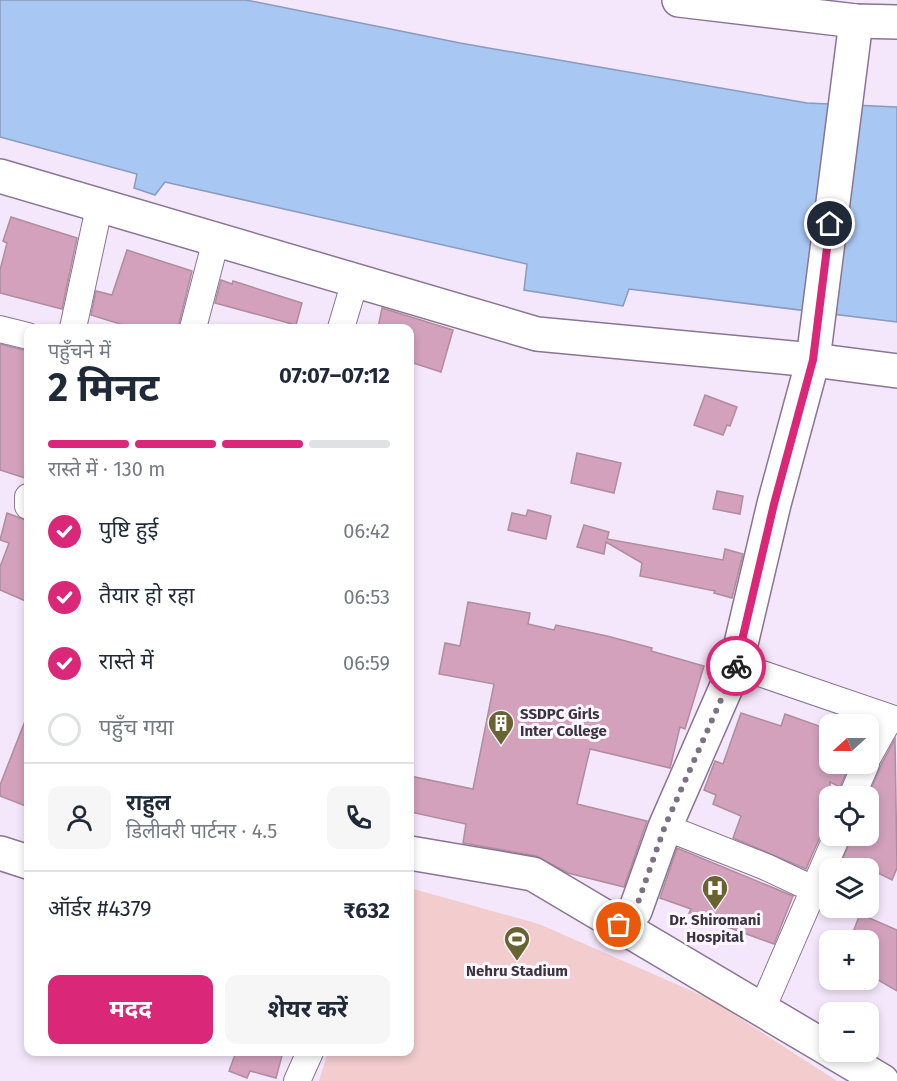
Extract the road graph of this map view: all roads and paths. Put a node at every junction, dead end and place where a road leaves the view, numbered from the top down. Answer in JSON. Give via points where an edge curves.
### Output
{"nodes":[{"id":1,"x":679,"y":0,"type":"edge"},
{"id":2,"x":856,"y":21,"type":"junction"},
{"id":3,"x":897,"y":22,"type":"edge"},
{"id":4,"x":0,"y":176,"type":"edge"},
{"id":5,"x":97,"y":217,"type":"dead end"},
{"id":6,"x":216,"y":240,"type":"junction"},
{"id":7,"x":355,"y":281,"type":"junction"},
{"id":8,"x":74,"y":324,"type":"edge"},
{"id":9,"x":195,"y":324,"type":"edge"},
{"id":10,"x":342,"y":324,"type":"edge"},
{"id":11,"x":0,"y":329,"type":"edge"},
{"id":12,"x":24,"y":335,"type":"edge"},
{"id":13,"x":813,"y":360,"type":"junction"},
{"id":14,"x":897,"y":371,"type":"edge"},
{"id":15,"x":736,"y":665,"type":"junction"},
{"id":16,"x":894,"y":719,"type":"edge"},
{"id":17,"x":879,"y":741,"type":"edge"},
{"id":18,"x":665,"y":826,"type":"junction"},
{"id":19,"x":833,"y":846,"type":"edge"},
{"id":20,"x":0,"y":853,"type":"edge"},
{"id":21,"x":414,"y":854,"type":"edge"},
{"id":22,"x":24,"y":861,"type":"edge"},
{"id":23,"x":815,"y":890,"type":"junction"},
{"id":24,"x":619,"y":925,"type":"junction"},
{"id":25,"x":762,"y":1010,"type":"junction"},
{"id":26,"x":819,"y":1044,"type":"edge"},
{"id":27,"x":307,"y":1056,"type":"edge"},
{"id":28,"x":850,"y":1062,"type":"edge"},
{"id":29,"x":297,"y":1081,"type":"edge"},
{"id":30,"x":882,"y":1081,"type":"edge"}],
"edges":[{"from":1,"to":2,"type":"street"},
{"from":2,"to":3,"type":"street"},
{"from":2,"to":13,"type":"street"},
{"from":4,"to":6,"type":"street"},
{"from":5,"to":8,"type":"street"},
{"from":6,"to":7,"type":"street"},
{"from":6,"to":9,"type":"street"},
{"from":7,"to":10,"type":"street"},
{"from":7,"to":13,"type":"street","via":[[537,334]]},
{"from":11,"to":12,"type":"street"},
{"from":13,"to":14,"type":"street"},
{"from":13,"to":15,"type":"street"},
{"from":15,"to":16,"type":"street"},
{"from":15,"to":18,"type":"street"},
{"from":16,"to":17,"type":"street"},
{"from":18,"to":23,"type":"street"},
{"from":18,"to":24,"type":"street","via":[[635,911]]},
{"from":19,"to":23,"type":"street"},
{"from":20,"to":22,"type":"street"},
{"from":21,"to":24,"type":"street","via":[[533,874]]},
{"from":23,"to":25,"type":"street"},
{"from":24,"to":25,"type":"street"},
{"from":25,"to":26,"type":"street"},
{"from":27,"to":29,"type":"street"},
{"from":28,"to":30,"type":"street"}]}
